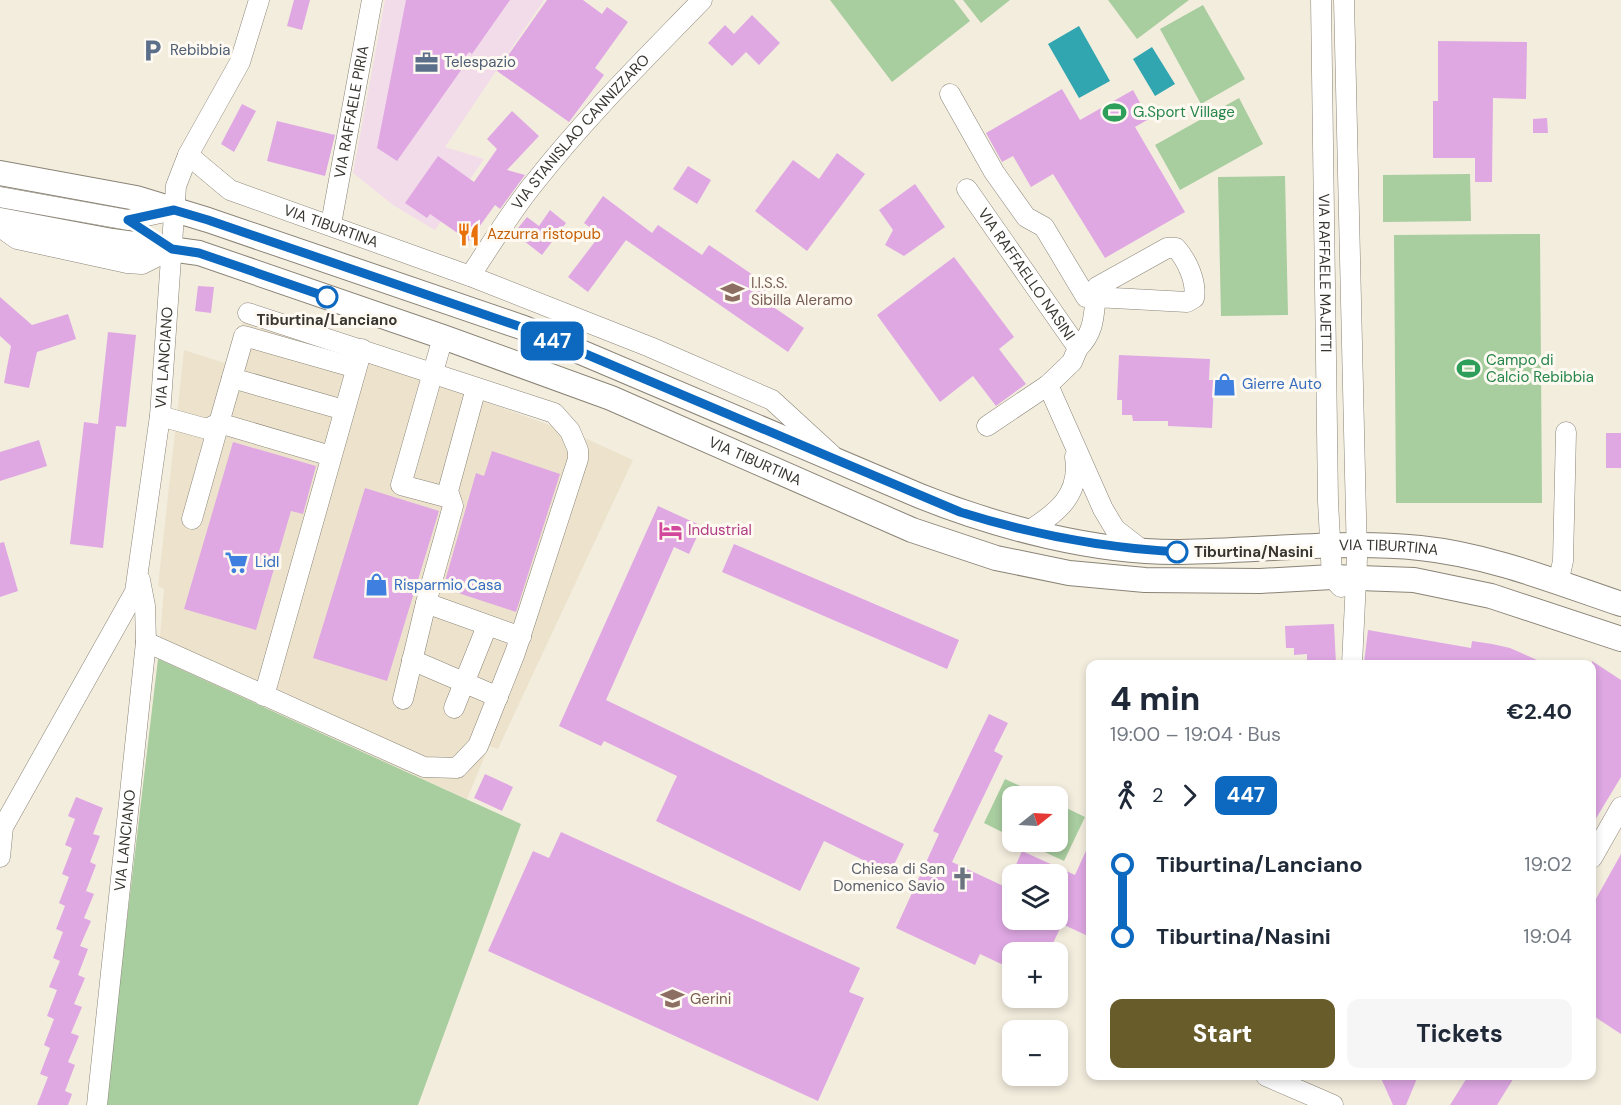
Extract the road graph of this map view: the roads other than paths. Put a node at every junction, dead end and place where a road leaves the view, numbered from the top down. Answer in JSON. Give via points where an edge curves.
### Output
{"nodes":[{"id":1,"x":259,"y":0,"type":"edge"},
{"id":2,"x":372,"y":0,"type":"edge"},
{"id":3,"x":702,"y":0,"type":"edge"},
{"id":4,"x":1321,"y":0,"type":"edge"},
{"id":5,"x":1344,"y":0,"type":"edge"},
{"id":6,"x":950,"y":94,"type":"dead end"},
{"id":7,"x":188,"y":155,"type":"junction"},
{"id":8,"x":0,"y":173,"type":"edge"},
{"id":9,"x":967,"y":189,"type":"dead end"},
{"id":10,"x":0,"y":197,"type":"edge"},
{"id":11,"x":174,"y":210,"type":"junction"},
{"id":12,"x":0,"y":220,"type":"edge"},
{"id":13,"x":128,"y":220,"type":"junction"},
{"id":14,"x":332,"y":224,"type":"junction"},
{"id":15,"x":0,"y":227,"type":"edge"},
{"id":16,"x":172,"y":249,"type":"junction"},
{"id":17,"x":470,"y":276,"type":"junction"},
{"id":18,"x":1095,"y":297,"type":"junction"},
{"id":19,"x":248,"y":313,"type":"dead end"},
{"id":20,"x":443,"y":337,"type":"junction"},
{"id":21,"x":1078,"y":348,"type":"junction"},
{"id":22,"x":362,"y":349,"type":"junction"},
{"id":23,"x":356,"y":368,"type":"junction"},
{"id":24,"x":431,"y":372,"type":"junction"},
{"id":25,"x":232,"y":378,"type":"junction"},
{"id":26,"x":1048,"y":386,"type":"junction"},
{"id":27,"x":476,"y":388,"type":"junction"},
{"id":28,"x":344,"y":410,"type":"junction"},
{"id":29,"x":160,"y":416,"type":"junction"},
{"id":30,"x":219,"y":423,"type":"junction"},
{"id":31,"x":987,"y":426,"type":"dead end"},
{"id":32,"x":1566,"y":432,"type":"dead end"},
{"id":33,"x":1073,"y":445,"type":"junction"},
{"id":34,"x":1355,"y":450,"type":"junction"},
{"id":35,"x":1327,"y":451,"type":"junction"},
{"id":36,"x":331,"y":456,"type":"junction"},
{"id":37,"x":842,"y":464,"type":"junction"},
{"id":38,"x":450,"y":498,"type":"junction"},
{"id":39,"x":192,"y":519,"type":"dead end"},
{"id":40,"x":1027,"y":532,"type":"junction"},
{"id":41,"x":1356,"y":544,"type":"junction"},
{"id":42,"x":1329,"y":545,"type":"junction"},
{"id":43,"x":1142,"y":550,"type":"junction"},
{"id":44,"x":139,"y":577,"type":"junction"},
{"id":45,"x":1332,"y":577,"type":"junction"},
{"id":46,"x":1558,"y":583,"type":"junction"},
{"id":47,"x":1355,"y":589,"type":"junction"},
{"id":48,"x":426,"y":603,"type":"junction"},
{"id":49,"x":1621,"y":604,"type":"edge"},
{"id":50,"x":488,"y":626,"type":"junction"},
{"id":51,"x":520,"y":637,"type":"junction"},
{"id":52,"x":1621,"y":639,"type":"edge"},
{"id":53,"x":146,"y":642,"type":"junction"},
{"id":54,"x":412,"y":660,"type":"junction"},
{"id":55,"x":1352,"y":660,"type":"edge"},
{"id":56,"x":465,"y":683,"type":"junction"},
{"id":57,"x":264,"y":696,"type":"junction"},
{"id":58,"x":498,"y":697,"type":"junction"},
{"id":59,"x":403,"y":699,"type":"dead end"},
{"id":60,"x":454,"y":708,"type":"dead end"},
{"id":61,"x":1621,"y":807,"type":"edge"},
{"id":62,"x":1,"y":829,"type":"edge"},
{"id":63,"x":1596,"y":851,"type":"edge"},
{"id":64,"x":0,"y":857,"type":"edge"},
{"id":65,"x":1275,"y":1080,"type":"edge"},
{"id":66,"x":97,"y":1105,"type":"edge"},
{"id":67,"x":1333,"y":1105,"type":"edge"}],
"edges":[{"from":1,"to":7,"type":"street","name":"VIA LANCIANO","via":[[240,62]]},
{"from":2,"to":14,"type":"street","name":"VIA RAFFAELE PIRIA"},
{"from":3,"to":17,"type":"street","name":"VIA STANISLAO CANNIZZARO","via":[[567,142]]},
{"from":4,"to":35,"type":"street","name":"VIA RAFFAELE MAJETTI"},
{"from":5,"to":34,"type":"street","name":"VIA RAFFAELE MAJETTI"},
{"from":6,"to":18,"type":"street","via":[[994,172],[1026,217],[1044,227],[1086,297]]},
{"from":7,"to":11,"type":"street","name":"VIA LANCIANO","via":[[176,186]]},
{"from":7,"to":14,"type":"street","name":"VIA TIBURTINA","via":[[230,190]]},
{"from":8,"to":11,"type":"main road","via":[[136,198]]},
{"from":9,"to":21,"type":"street","name":"VIA RAFFAELLO NASINI"},
{"from":10,"to":13,"type":"street","name":"VIA TIBURTINA"},
{"from":11,"to":13,"type":"street","name":"VIA TIBURTINA"},
{"from":11,"to":16,"type":"street","name":"VIA LANCIANO"},
{"from":11,"to":37,"type":"main road","name":"VIA TIBURTINA","via":[[524,328]]},
{"from":12,"to":16,"type":"main road","name":"VIA TIBURTINA"},
{"from":13,"to":16,"type":"street","name":"VIA TIBURTINA"},
{"from":14,"to":17,"type":"street","name":"VIA TIBURTINA"},
{"from":15,"to":16,"type":"street","via":[[17,239],[127,263],[142,264]]},
{"from":16,"to":20,"type":"main road","name":"VIA TIBURTINA","via":[[199,253]]},
{"from":16,"to":29,"type":"street","name":"VIA LANCIANO"},
{"from":17,"to":37,"type":"street","name":"VIA TIBURTINA","via":[[772,400]]},
{"from":18,"to":18,"type":"street","via":[[1187,302],[1196,292],[1183,255],[1176,248],[1167,248],[1097,287]]},
{"from":18,"to":21,"type":"street","via":[[1094,320],[1087,339]]},
{"from":19,"to":22,"type":"street"},
{"from":20,"to":24,"type":"street"},
{"from":20,"to":45,"type":"main road","name":"VIA TIBURTINA","via":[[668,422],[912,530],[996,558],[1069,573],[1145,580]]},
{"from":21,"to":26,"type":"street","name":"VIA RAFFAELLO NASINI","via":[[1072,362]]},
{"from":22,"to":23,"type":"street"},
{"from":22,"to":24,"type":"street"},
{"from":23,"to":25,"type":"street","via":[[244,336]]},
{"from":23,"to":28,"type":"street"},
{"from":24,"to":27,"type":"street"},
{"from":24,"to":38,"type":"street","via":[[401,485]]},
{"from":25,"to":28,"type":"street"},
{"from":25,"to":30,"type":"street"},
{"from":26,"to":31,"type":"street","name":"VIA RAFFAELLO NASINI"},
{"from":26,"to":33,"type":"street"},
{"from":27,"to":38,"type":"street","via":[[448,491]]},
{"from":27,"to":51,"type":"street","via":[[554,413],[570,431],[578,450],[570,489]]},
{"from":28,"to":36,"type":"street"},
{"from":29,"to":30,"type":"street","via":[[207,429]]},
{"from":29,"to":44,"type":"street","name":"VIA LANCIANO"},
{"from":30,"to":36,"type":"street"},
{"from":30,"to":39,"type":"street"},
{"from":32,"to":46,"type":"street","via":[[1563,561]]},
{"from":33,"to":40,"type":"street","via":[[1076,474],[1070,496],[1055,513]]},
{"from":33,"to":43,"type":"street","via":[[1115,529]]},
{"from":34,"to":35,"type":"street"},
{"from":34,"to":41,"type":"street","name":"VIA RAFFAELE MAJETTI"},
{"from":35,"to":42,"type":"street","name":"VIA RAFFAELE MAJETTI"},
{"from":36,"to":57,"type":"street"},
{"from":37,"to":40,"type":"main road","name":"VIA TIBURTINA","via":[[960,512]]},
{"from":38,"to":48,"type":"street","via":[[453,506]]},
{"from":40,"to":43,"type":"main road","name":"VIA TIBURTINA"},
{"from":41,"to":42,"type":"main road","name":"VIA TIBURTINA"},
{"from":41,"to":46,"type":"main road","name":"VIA TIBURTINA","via":[[1438,550]]},
{"from":41,"to":47,"type":"street","name":"VIA RAFFAELE MAJETTI"},
{"from":42,"to":43,"type":"main road","name":"VIA TIBURTINA"},
{"from":42,"to":45,"type":"street","name":"VIA RAFFAELE MAJETTI"},
{"from":44,"to":53,"type":"street","name":"VIA LANCIANO"},
{"from":44,"to":62,"type":"street","name":"VIA LANCIANO","via":[[131,603]]},
{"from":45,"to":47,"type":"main road","name":"VIA TIBURTINA"},
{"from":46,"to":49,"type":"main road","name":"VIA TIBURTINA"},
{"from":47,"to":52,"type":"main road","name":"VIA TIBURTINA","via":[[1414,580],[1473,591]]},
{"from":47,"to":55,"type":"street","name":"VIA RAFFAELE MAJETTI"},
{"from":48,"to":50,"type":"street"},
{"from":48,"to":54,"type":"street"},
{"from":50,"to":51,"type":"street"},
{"from":50,"to":56,"type":"street"},
{"from":51,"to":58,"type":"street"},
{"from":53,"to":57,"type":"street"},
{"from":53,"to":66,"type":"street","name":"VIA LANCIANO"},
{"from":54,"to":56,"type":"street"},
{"from":54,"to":59,"type":"street"},
{"from":56,"to":58,"type":"street"},
{"from":56,"to":60,"type":"street"},
{"from":57,"to":58,"type":"street","via":[[424,767],[442,770],[457,768],[469,759]]},
{"from":61,"to":63,"type":"street"},
{"from":62,"to":64,"type":"street","name":"VIA LANCIANO"},
{"from":65,"to":67,"type":"street"}]}
